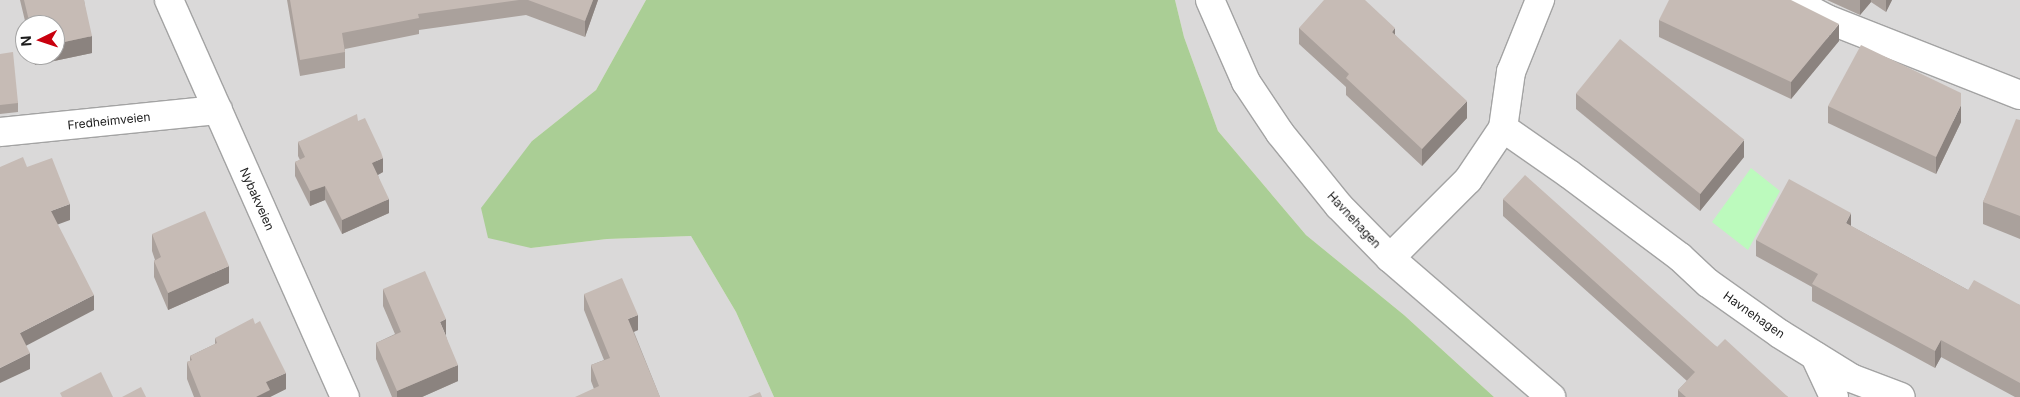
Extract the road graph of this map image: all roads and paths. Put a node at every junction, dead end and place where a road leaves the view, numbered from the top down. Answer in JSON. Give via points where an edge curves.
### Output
{"nodes":[{"id":1,"x":169,"y":0,"type":"edge"},
{"id":2,"x":1210,"y":0,"type":"edge"},
{"id":3,"x":1540,"y":0,"type":"edge"},
{"id":4,"x":1791,"y":0,"type":"edge"},
{"id":5,"x":2020,"y":95,"type":"edge"},
{"id":6,"x":218,"y":110,"type":"junction"},
{"id":7,"x":1503,"y":128,"type":"junction"},
{"id":8,"x":0,"y":132,"type":"edge"},
{"id":9,"x":1390,"y":258,"type":"junction"},
{"id":10,"x":1815,"y":356,"type":"junction"},
{"id":11,"x":345,"y":397,"type":"edge"},
{"id":12,"x":1551,"y":397,"type":"edge"},
{"id":13,"x":1834,"y":397,"type":"edge"},
{"id":14,"x":1900,"y":397,"type":"edge"}],
"edges":[{"from":1,"to":6,"type":"street","name":"Nybakveien"},
{"from":2,"to":9,"type":"street","name":"Havnehagen","via":[[1246,82],[1280,133],[1339,206]]},
{"from":3,"to":7,"type":"street","via":[[1511,72]]},
{"from":4,"to":5,"type":"street","via":[[1827,19]]},
{"from":6,"to":8,"type":"street","name":"Fredheimveien"},
{"from":6,"to":11,"type":"street","name":"Nybakveien"},
{"from":7,"to":9,"type":"street","via":[[1468,180]]},
{"from":7,"to":10,"type":"street","name":"Havnehagen","via":[[1680,257],[1708,283]]},
{"from":9,"to":12,"type":"street","name":"Havnehagen"},
{"from":10,"to":13,"type":"street"},
{"from":10,"to":14,"type":"street","name":"Havnehagen","via":[[1851,378]]}]}
